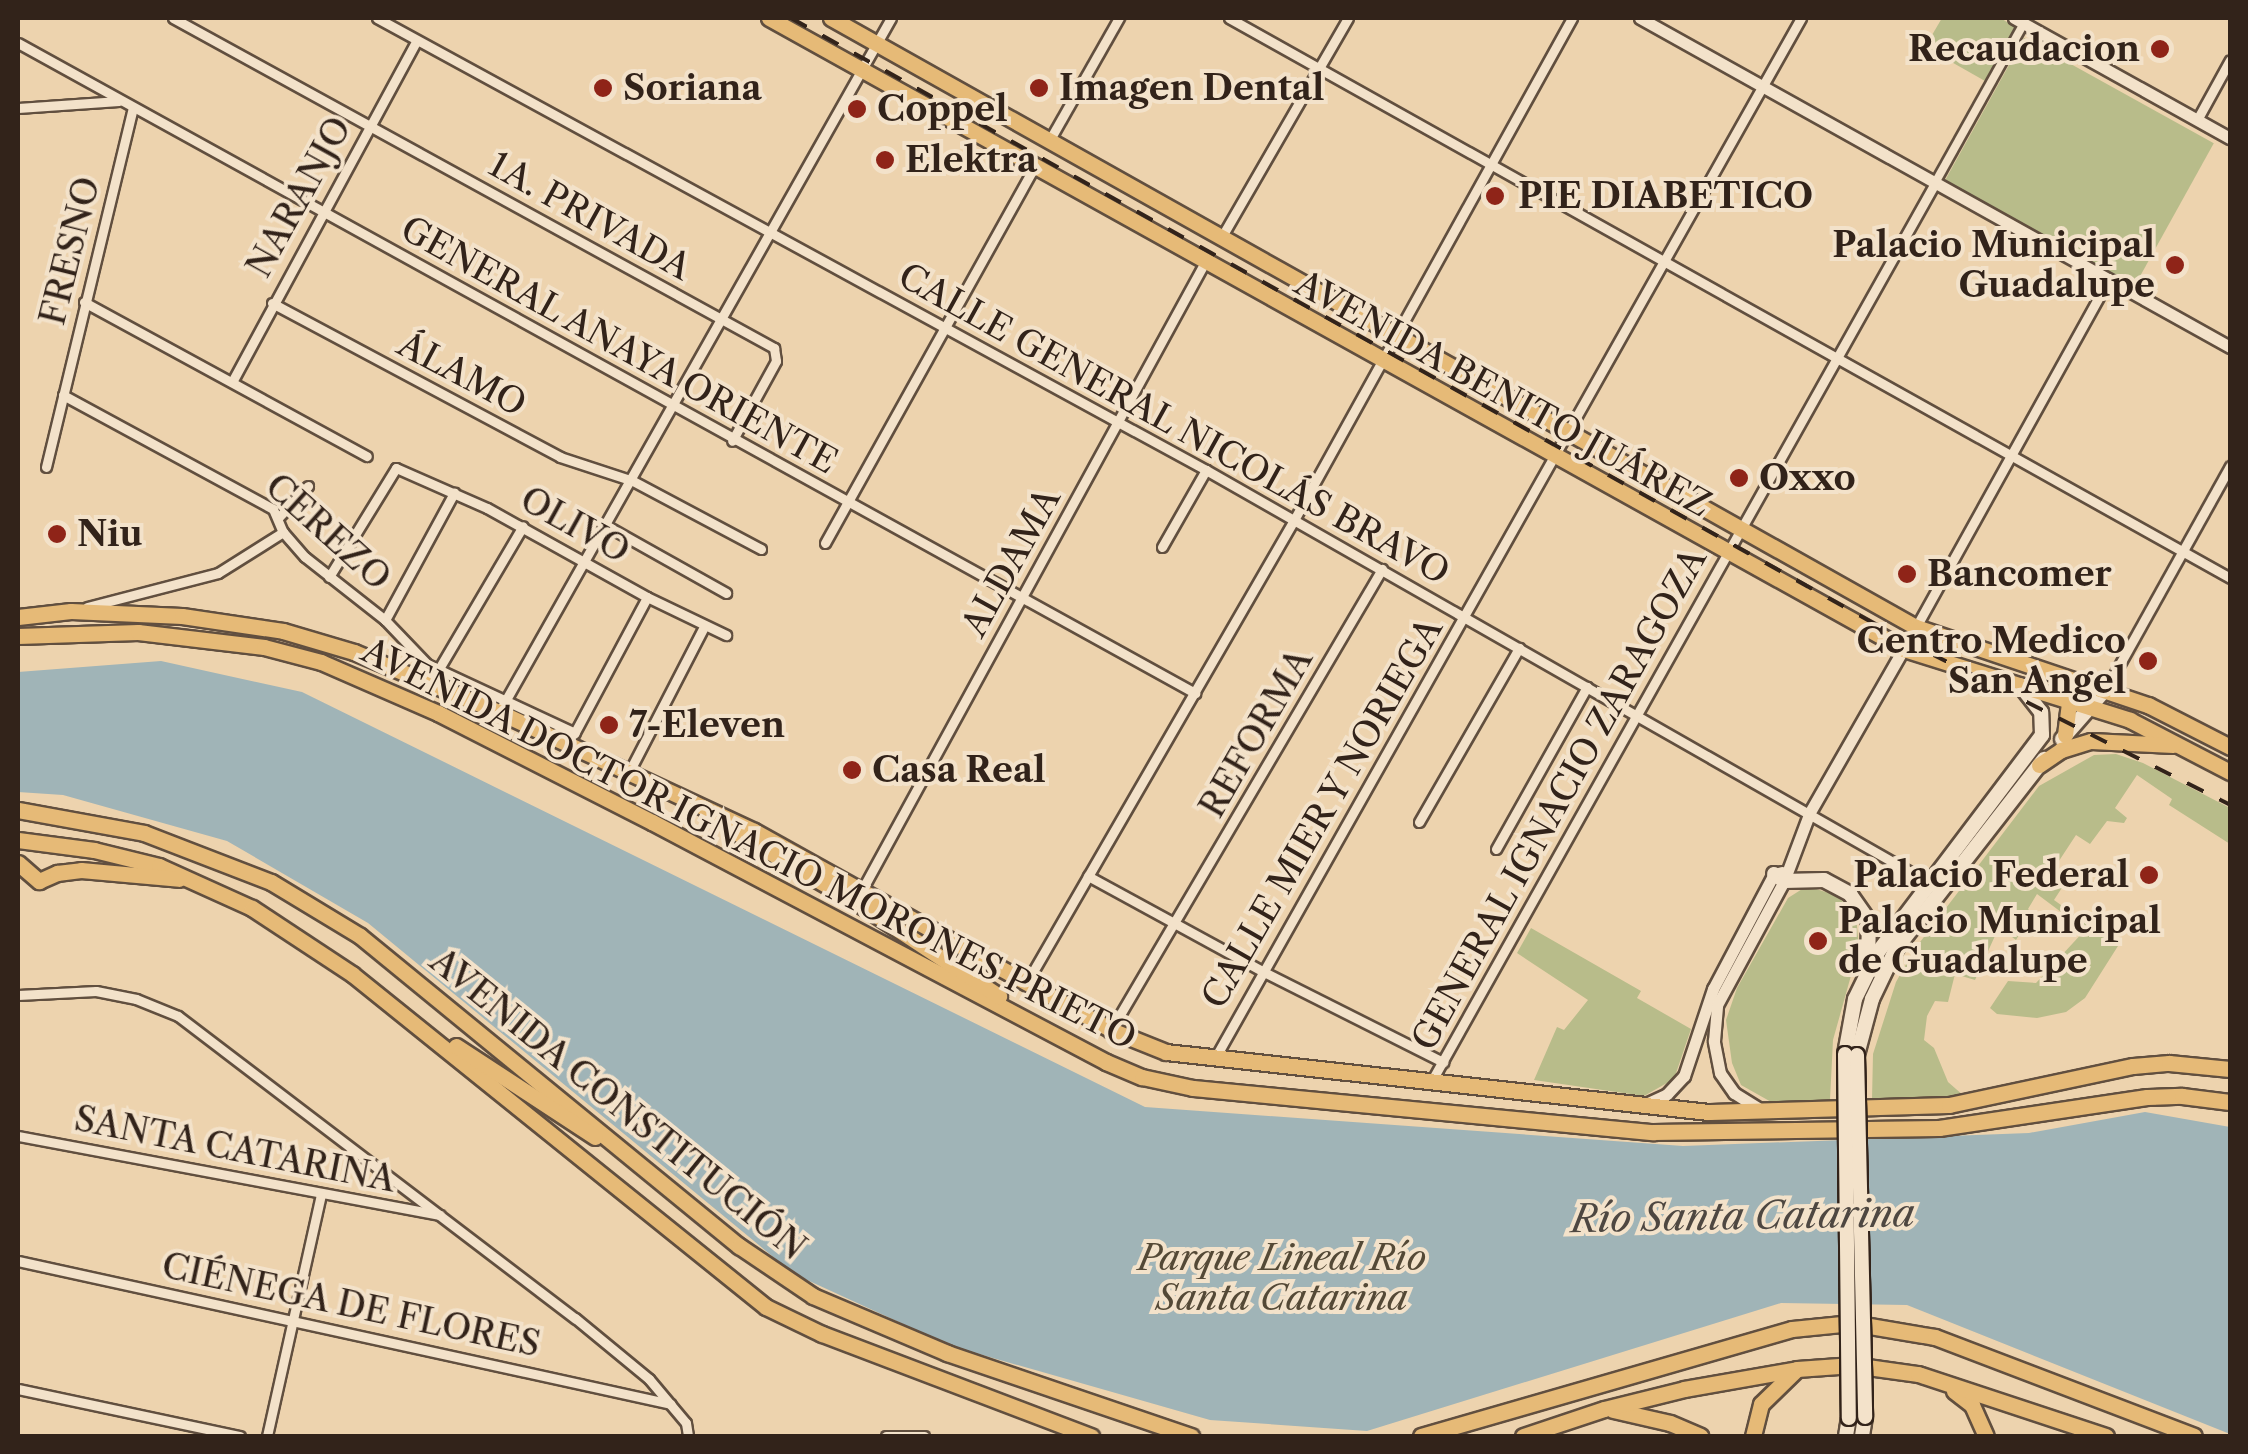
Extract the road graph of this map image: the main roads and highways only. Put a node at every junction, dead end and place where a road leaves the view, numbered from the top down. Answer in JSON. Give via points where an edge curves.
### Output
{"nodes":[{"id":1,"x":769,"y":18,"type":"edge"},
{"id":2,"x":831,"y":18,"type":"edge"},
{"id":3,"x":18,"y":617,"type":"edge"},
{"id":4,"x":18,"y":636,"type":"edge"},
{"id":5,"x":2062,"y":676,"type":"junction"},
{"id":6,"x":2019,"y":684,"type":"junction"},
{"id":7,"x":2106,"y":689,"type":"junction"},
{"id":8,"x":2071,"y":701,"type":"junction"},
{"id":9,"x":2092,"y":707,"type":"junction"},
{"id":10,"x":2065,"y":736,"type":"junction"},
{"id":11,"x":2182,"y":746,"type":"junction"},
{"id":12,"x":2230,"y":747,"type":"edge"},
{"id":13,"x":2039,"y":765,"type":"junction"},
{"id":14,"x":2230,"y":772,"type":"edge"},
{"id":15,"x":656,"y":785,"type":"junction"},
{"id":16,"x":18,"y":810,"type":"edge"},
{"id":17,"x":18,"y":840,"type":"edge"},
{"id":18,"x":18,"y":863,"type":"edge"},
{"id":19,"x":1780,"y":876,"type":"road end"},
{"id":20,"x":195,"y":880,"type":"junction"},
{"id":21,"x":1934,"y":886,"type":"junction"},
{"id":22,"x":1864,"y":976,"type":"junction"},
{"id":23,"x":429,"y":1036,"type":"junction"},
{"id":24,"x":1056,"y":1036,"type":"junction"},
{"id":25,"x":1851,"y":1054,"type":"junction"},
{"id":26,"x":2230,"y":1069,"type":"edge"},
{"id":27,"x":2230,"y":1102,"type":"edge"},
{"id":28,"x":630,"y":1156,"type":"junction"},
{"id":29,"x":1797,"y":1369,"type":"junction"},
{"id":30,"x":1933,"y":1379,"type":"junction"},
{"id":31,"x":1604,"y":1409,"type":"junction"},
{"id":32,"x":1091,"y":1436,"type":"edge"},
{"id":33,"x":1191,"y":1436,"type":"edge"},
{"id":34,"x":1421,"y":1436,"type":"edge"},
{"id":35,"x":1523,"y":1436,"type":"edge"},
{"id":36,"x":1700,"y":1436,"type":"edge"},
{"id":37,"x":1753,"y":1436,"type":"edge"},
{"id":38,"x":1846,"y":1436,"type":"edge"},
{"id":39,"x":1862,"y":1436,"type":"edge"},
{"id":40,"x":1986,"y":1436,"type":"edge"},
{"id":41,"x":2106,"y":1436,"type":"edge"},
{"id":42,"x":2194,"y":1436,"type":"edge"}],
"edges":[{"from":1,"to":6,"type":"main road","name":"AVENIDA BENITO JUÁREZ","via":[[1904,649]]},
{"from":2,"to":5,"type":"main road","name":"AVENIDA BENITO JUÁREZ","via":[[1916,626]]},
{"from":3,"to":15,"type":"main road","name":"AVENIDA DOCTOR IGNACIO MORONES PRIETO","via":[[71,611],[182,616],[329,643],[435,676]]},
{"from":4,"to":24,"type":"main road","name":"AVENIDA DOCTOR IGNACIO MORONES PRIETO","via":[[138,632],[264,647],[321,662],[438,713]]},
{"from":5,"to":7,"type":"main road","name":"AVENIDA BENITO JUÁREZ"},
{"from":5,"to":8,"type":"main road"},
{"from":6,"to":8,"type":"main road","name":"AVENIDA BENITO JUÁREZ"},
{"from":6,"to":21,"type":"main road","via":[[2038,706],[2042,735]]},
{"from":7,"to":9,"type":"main road"},
{"from":7,"to":12,"type":"main road","name":"AVENIDA BENITO JUÁREZ"},
{"from":8,"to":9,"type":"main road","name":"AVENIDA BENITO JUÁREZ"},
{"from":8,"to":10,"type":"main road"},
{"from":9,"to":10,"type":"main road"},
{"from":9,"to":11,"type":"main road","name":"AVENIDA BENITO JUÁREZ"},
{"from":10,"to":13,"type":"main road"},
{"from":11,"to":13,"type":"main road","via":[[2091,740]]},
{"from":11,"to":14,"type":"main road","name":"AVENIDA BENITO JUÁREZ"},
{"from":13,"to":21,"type":"main road"},
{"from":15,"to":24,"type":"main road","via":[[864,907]]},
{"from":15,"to":26,"type":"main road","name":"AVENIDA DOCTOR IGNACIO MORONES PRIETO","via":[[863,888],[1111,1030],[1166,1052],[1639,1106],[1766,1112],[1949,1105],[2169,1062]]},
{"from":16,"to":28,"type":"main road","name":"AVENIDA CONSTITUCIÓN","via":[[160,838],[310,904],[463,1016]]},
{"from":17,"to":20,"type":"main road","name":"AVENIDA CONSTITUCIÓN","via":[[128,857]]},
{"from":18,"to":20,"type":"main road","via":[[39,881],[81,870]]},
{"from":19,"to":22,"type":"main road","via":[[1824,880],[1857,901],[1870,929]]},
{"from":20,"to":23,"type":"main road","name":"AVENIDA CONSTITUCIÓN","via":[[316,946]]},
{"from":21,"to":22,"type":"main road"},
{"from":21,"to":25,"type":"main road","via":[[1887,965]]},
{"from":22,"to":25,"type":"main road","via":[[1850,1017]]},
{"from":23,"to":28,"type":"main road","via":[[454,1044]]},
{"from":23,"to":32,"type":"main road","name":"AVENIDA CONSTITUCIÓN","via":[[766,1307]]},
{"from":24,"to":27,"type":"main road","name":"AVENIDA DOCTOR IGNACIO MORONES PRIETO","via":[[1142,1077],[1193,1088],[1653,1132],[1939,1128],[2147,1097]]},
{"from":25,"to":38,"type":"main road","bridge":true},
{"from":25,"to":39,"type":"main road","bridge":true},
{"from":28,"to":33,"type":"main road","name":"AVENIDA CONSTITUCIÓN","via":[[739,1246],[813,1296],[947,1353]]},
{"from":29,"to":30,"type":"main road","via":[[1870,1366]]},
{"from":29,"to":31,"type":"main road"},
{"from":29,"to":37,"type":"main road","via":[[1761,1404]]},
{"from":30,"to":40,"type":"main road","via":[[1972,1405]]},
{"from":30,"to":41,"type":"main road"},
{"from":31,"to":35,"type":"main road"},
{"from":31,"to":36,"type":"main road"},
{"from":34,"to":42,"type":"main road","via":[[1782,1332],[1852,1323],[1935,1338]]}]}
